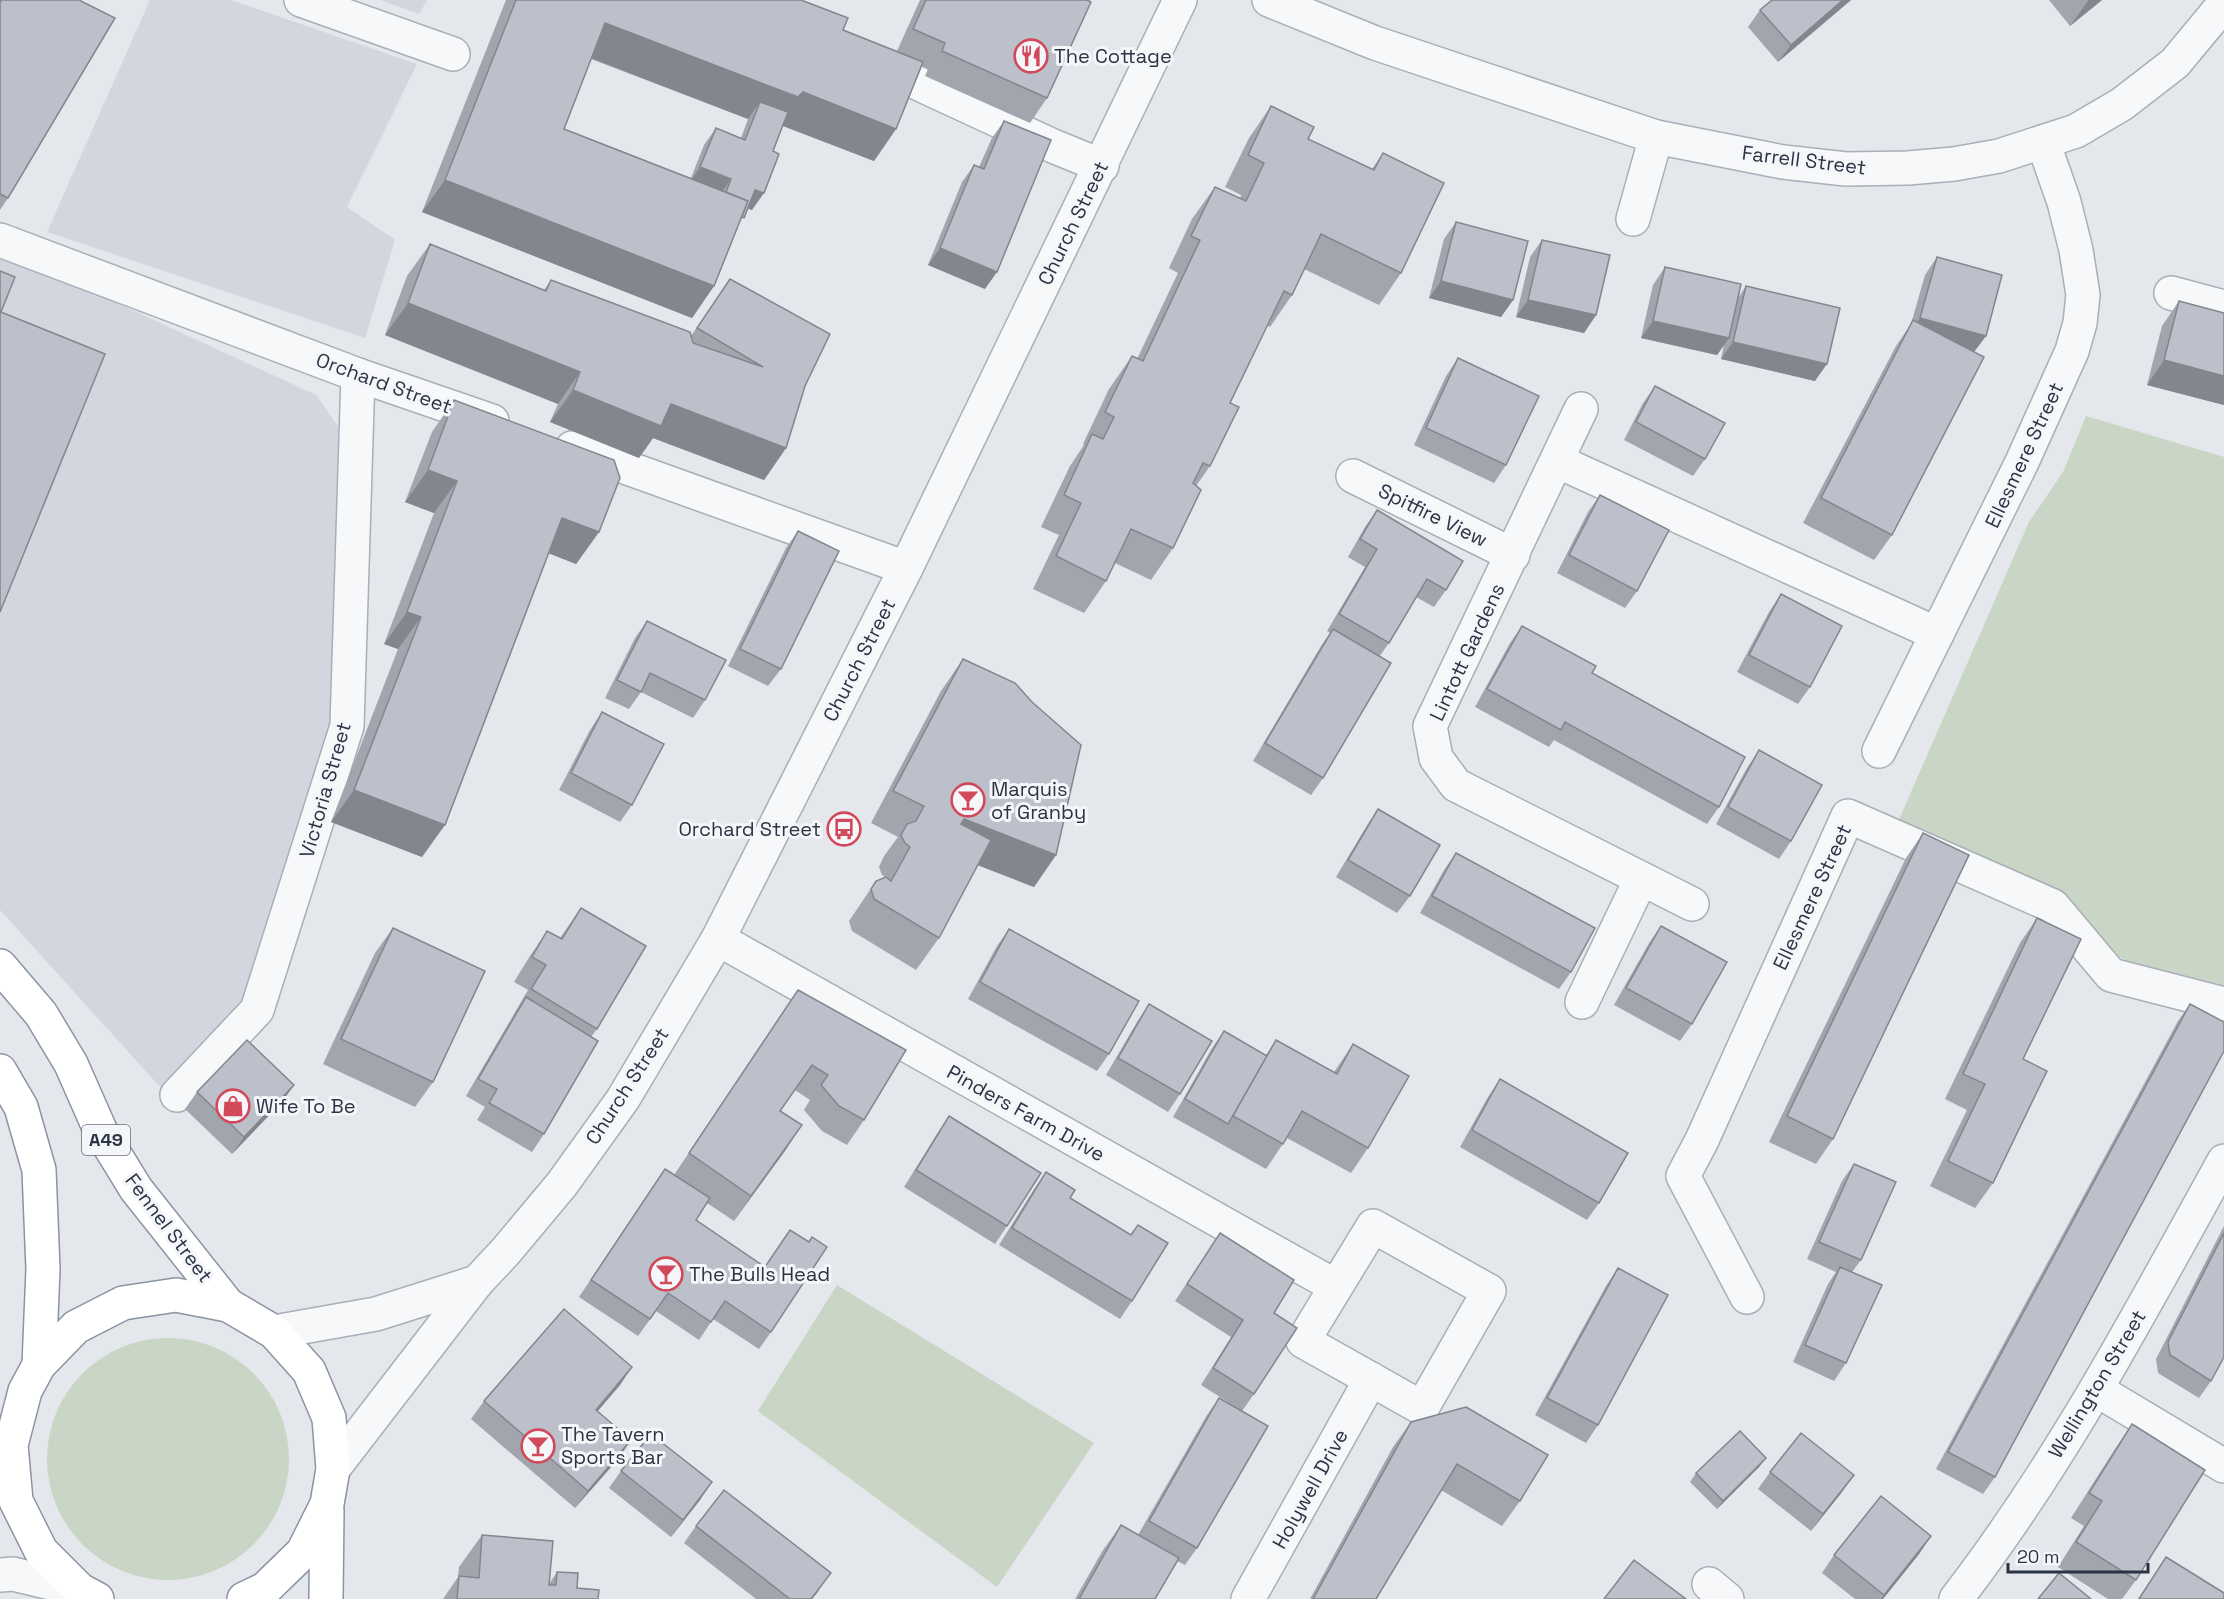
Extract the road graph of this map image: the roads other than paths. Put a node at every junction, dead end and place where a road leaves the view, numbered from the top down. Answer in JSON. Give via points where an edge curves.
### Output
{"nodes":[{"id":1,"x":301,"y":0,"type":"edge"},
{"id":2,"x":1180,"y":0,"type":"edge"},
{"id":3,"x":1269,"y":0,"type":"edge"},
{"id":4,"x":2224,"y":4,"type":"edge"},
{"id":5,"x":846,"y":50,"type":"edge"},
{"id":6,"x":453,"y":54,"type":"dead end"},
{"id":7,"x":1656,"y":137,"type":"junction"},
{"id":8,"x":2043,"y":142,"type":"junction"},
{"id":9,"x":1102,"y":166,"type":"junction"},
{"id":10,"x":1633,"y":219,"type":"dead end"},
{"id":11,"x":0,"y":240,"type":"edge"},
{"id":12,"x":2171,"y":294,"type":"dead end"},
{"id":13,"x":2224,"y":306,"type":"edge"},
{"id":14,"x":358,"y":375,"type":"junction"},
{"id":15,"x":1581,"y":409,"type":"dead end"},
{"id":16,"x":1557,"y":461,"type":"junction"},
{"id":17,"x":1353,"y":476,"type":"dead end"},
{"id":18,"x":1513,"y":555,"type":"junction"},
{"id":19,"x":906,"y":568,"type":"junction"},
{"id":20,"x":1937,"y":634,"type":"junction"},
{"id":21,"x":1879,"y":751,"type":"dead end"},
{"id":22,"x":1641,"y":879,"type":"junction"},
{"id":23,"x":1692,"y":904,"type":"dead end"},
{"id":24,"x":718,"y":939,"type":"junction"},
{"id":25,"x":0,"y":966,"type":"edge"},
{"id":26,"x":1582,"y":1002,"type":"dead end"},
{"id":27,"x":2224,"y":1004,"type":"edge"},
{"id":28,"x":0,"y":1071,"type":"edge"},
{"id":29,"x":177,"y":1095,"type":"dead end"},
{"id":30,"x":2224,"y":1161,"type":"edge"},
{"id":31,"x":477,"y":1282,"type":"junction"},
{"id":32,"x":1335,"y":1286,"type":"junction"},
{"id":33,"x":1747,"y":1297,"type":"dead end"},
{"id":34,"x":228,"y":1305,"type":"junction"},
{"id":35,"x":274,"y":1332,"type":"junction"},
{"id":36,"x":32,"y":1378,"type":"junction"},
{"id":37,"x":1371,"y":1379,"type":"junction"},
{"id":38,"x":2097,"y":1390,"type":"junction"},
{"id":39,"x":0,"y":1417,"type":"edge"},
{"id":40,"x":2224,"y":1466,"type":"edge"},
{"id":41,"x":333,"y":1469,"type":"junction"},
{"id":42,"x":327,"y":1504,"type":"junction"},
{"id":43,"x":0,"y":1575,"type":"edge"},
{"id":44,"x":88,"y":1594,"type":"edge"},
{"id":45,"x":244,"y":1599,"type":"edge"},
{"id":46,"x":326,"y":1599,"type":"edge"},
{"id":47,"x":1248,"y":1599,"type":"edge"},
{"id":48,"x":1956,"y":1599,"type":"edge"}],
"edges":[{"from":1,"to":6,"type":"street"},
{"from":2,"to":9,"type":"street","name":"Church Street"},
{"from":3,"to":7,"type":"street","name":"Farrell Street","via":[[1375,43]]},
{"from":4,"to":8,"type":"street","name":"Farrell Street","via":[[2175,63],[2147,87],[2098,120]]},
{"from":5,"to":9,"type":"street"},
{"from":7,"to":8,"type":"street","name":"Farrell Street","via":[[1783,162],[1846,169],[1954,164],[1999,156]]},
{"from":7,"to":10,"type":"street"},
{"from":8,"to":20,"type":"street","name":"Ellesmere Street","via":[[2076,250],[2083,295],[2080,323],[2072,351],[2022,462]]},
{"from":9,"to":19,"type":"street","name":"Church Street"},
{"from":11,"to":14,"type":"street","name":"Orchard Street"},
{"from":12,"to":13,"type":"street"},
{"from":14,"to":19,"type":"street","name":"Orchard Street"},
{"from":14,"to":29,"type":"street","name":"Victoria Street","via":[[347,726],[257,1010]]},
{"from":15,"to":16,"type":"street","name":"Lintott Gardens"},
{"from":16,"to":18,"type":"street","name":"Lintott Gardens"},
{"from":16,"to":20,"type":"street"},
{"from":17,"to":18,"type":"street","name":"Spitfire View"},
{"from":18,"to":22,"type":"street","name":"Lintott Gardens","via":[[1431,726],[1436,758],[1456,785]]},
{"from":19,"to":24,"type":"street","name":"Church Street"},
{"from":20,"to":21,"type":"street","name":"Ellesmere Street"},
{"from":22,"to":23,"type":"street","name":"Lintott Gardens"},
{"from":22,"to":26,"type":"street"},
{"from":24,"to":31,"type":"street","name":"Church Street","via":[[623,1099],[562,1184]]},
{"from":24,"to":32,"type":"street","name":"Pinders Farm Drive"},
{"from":25,"to":34,"type":"highway","name":"Fennel Street","number":"A49","via":[[41,1014],[136,1189]]},
{"from":27,"to":33,"type":"street","name":"Ellesmere Street","via":[[2111,975],[2054,906],[1848,816],[1683,1176]]},
{"from":28,"to":36,"type":"highway","via":[[21,1107],[39,1170],[43,1269]]},
{"from":30,"to":38,"type":"street","name":"Wellington Street"},
{"from":31,"to":35,"type":"street","name":"Church Street","via":[[376,1314]]},
{"from":31,"to":41,"type":"street","name":"Church Street"},
{"from":32,"to":37,"type":"street","via":[[1303,1341]]},
{"from":32,"to":37,"type":"street","via":[[1373,1226],[1489,1291],[1422,1408]]},
{"from":34,"to":35,"type":"highway","number":"A49"},
{"from":34,"to":36,"type":"highway","number":"A49","via":[[176,1295],[123,1303],[76,1327]]},
{"from":35,"to":41,"type":"highway","number":"A49","via":[[309,1371],[329,1418]]},
{"from":36,"to":39,"type":"street"},
{"from":36,"to":44,"type":"highway","via":[[12,1445],[16,1501],[40,1551]]},
{"from":37,"to":47,"type":"street","name":"Holywell Drive"},
{"from":38,"to":40,"type":"street"},
{"from":38,"to":48,"type":"street","name":"Wellington Street","via":[[1997,1546]]},
{"from":41,"to":42,"type":"highway","number":"A49"},
{"from":42,"to":45,"type":"highway","number":"A49","via":[[303,1552],[265,1589]]},
{"from":42,"to":46,"type":"highway","number":"A49"},
{"from":43,"to":44,"type":"street","via":[[13,1574]]}]}
